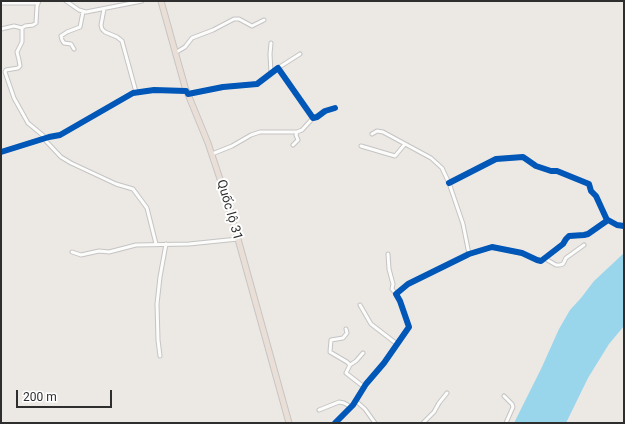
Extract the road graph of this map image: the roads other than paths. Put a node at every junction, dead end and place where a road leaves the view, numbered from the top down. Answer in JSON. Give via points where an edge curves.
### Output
{"nodes":[{"id":1,"x":66,"y":1,"type":"edge"},
{"id":2,"x":142,"y":1,"type":"edge"},
{"id":3,"x":161,"y":1,"type":"edge"},
{"id":4,"x":38,"y":2,"type":"edge"},
{"id":5,"x":1,"y":3,"type":"edge"},
{"id":6,"x":104,"y":8,"type":"junction"},
{"id":7,"x":83,"y":12,"type":"junction"},
{"id":8,"x":264,"y":20,"type":"dead end"},
{"id":9,"x":22,"y":28,"type":"junction"},
{"id":10,"x":1,"y":29,"type":"edge"},
{"id":11,"x":271,"y":43,"type":"dead end"},
{"id":12,"x":74,"y":49,"type":"dead end"},
{"id":13,"x":175,"y":53,"type":"junction"},
{"id":14,"x":300,"y":54,"type":"dead end"},
{"id":15,"x":278,"y":68,"type":"junction"},
{"id":16,"x":272,"y":73,"type":"junction"},
{"id":17,"x":136,"y":92,"type":"junction"},
{"id":18,"x":187,"y":92,"type":"junction"},
{"id":19,"x":335,"y":108,"type":"dead end"},
{"id":20,"x":314,"y":118,"type":"junction"},
{"id":21,"x":297,"y":132,"type":"junction"},
{"id":22,"x":372,"y":134,"type":"dead end"},
{"id":23,"x":45,"y":138,"type":"junction"},
{"id":24,"x":405,"y":144,"type":"junction"},
{"id":25,"x":293,"y":145,"type":"dead end"},
{"id":26,"x":361,"y":146,"type":"dead end"},
{"id":27,"x":1,"y":152,"type":"edge"},
{"id":28,"x":212,"y":154,"type":"junction"},
{"id":29,"x":449,"y":182,"type":"junction"},
{"id":30,"x":607,"y":220,"type":"junction"},
{"id":31,"x":624,"y":226,"type":"edge"},
{"id":32,"x":238,"y":239,"type":"junction"},
{"id":33,"x":156,"y":244,"type":"junction"},
{"id":34,"x":166,"y":244,"type":"junction"},
{"id":35,"x":584,"y":245,"type":"dead end"},
{"id":36,"x":72,"y":252,"type":"dead end"},
{"id":37,"x":388,"y":254,"type":"dead end"},
{"id":38,"x":469,"y":254,"type":"junction"},
{"id":39,"x":544,"y":258,"type":"junction"},
{"id":40,"x":396,"y":294,"type":"junction"},
{"id":41,"x":360,"y":305,"type":"dead end"},
{"id":42,"x":346,"y":329,"type":"dead end"},
{"id":43,"x":397,"y":344,"type":"junction"},
{"id":44,"x":363,"y":353,"type":"dead end"},
{"id":45,"x":160,"y":356,"type":"dead end"},
{"id":46,"x":350,"y":366,"type":"junction"},
{"id":47,"x":364,"y":387,"type":"junction"},
{"id":48,"x":447,"y":393,"type":"dead end"},
{"id":49,"x":504,"y":396,"type":"dead end"},
{"id":50,"x":356,"y":401,"type":"junction"},
{"id":51,"x":351,"y":407,"type":"junction"},
{"id":52,"x":319,"y":410,"type":"dead end"},
{"id":53,"x":289,"y":423,"type":"edge"},
{"id":54,"x":336,"y":423,"type":"edge"},
{"id":55,"x":375,"y":423,"type":"edge"},
{"id":56,"x":422,"y":423,"type":"edge"},
{"id":57,"x":506,"y":423,"type":"edge"}],
"edges":[{"from":1,"to":7,"type":"street"},
{"from":2,"to":6,"type":"street"},
{"from":3,"to":13,"type":"highway","name":"Quốc lộ 31"},
{"from":4,"to":5,"type":"street"},
{"from":4,"to":9,"type":"street","via":[[36,23]]},
{"from":6,"to":7,"type":"street"},
{"from":6,"to":17,"type":"street","via":[[102,29],[122,41]]},
{"from":7,"to":12,"type":"street","via":[[80,27],[61,36],[64,43],[71,44]]},
{"from":8,"to":13,"type":"street","via":[[252,26],[237,18],[192,38],[185,47]]},
{"from":9,"to":10,"type":"street","via":[[14,26]]},
{"from":9,"to":23,"type":"street","via":[[22,42],[17,52],[20,66],[5,72],[14,98],[28,123]]},
{"from":11,"to":16,"type":"street"},
{"from":13,"to":18,"type":"highway","name":"Quốc lộ 31"},
{"from":14,"to":15,"type":"street"},
{"from":15,"to":16,"type":"street"},
{"from":15,"to":20,"type":"street"},
{"from":16,"to":18,"type":"street","via":[[257,84]]},
{"from":17,"to":18,"type":"street"},
{"from":17,"to":23,"type":"street","via":[[67,132]]},
{"from":18,"to":28,"type":"highway","name":"Quốc lộ 31"},
{"from":19,"to":20,"type":"street","via":[[325,110]]},
{"from":20,"to":21,"type":"street"},
{"from":21,"to":25,"type":"street","via":[[298,140]]},
{"from":21,"to":28,"type":"street","via":[[260,132]]},
{"from":22,"to":24,"type":"street","via":[[381,131]]},
{"from":23,"to":27,"type":"street"},
{"from":23,"to":33,"type":"street","via":[[61,157],[116,184],[133,189],[147,208]]},
{"from":24,"to":26,"type":"street","via":[[395,156]]},
{"from":24,"to":29,"type":"street","via":[[436,161]]},
{"from":28,"to":32,"type":"highway","name":"Quốc lộ 31"},
{"from":29,"to":30,"type":"street","via":[[496,159],[523,157],[536,166],[589,184]]},
{"from":29,"to":38,"type":"street","via":[[463,224]]},
{"from":30,"to":31,"type":"street","via":[[617,226]]},
{"from":30,"to":39,"type":"street","via":[[588,234],[569,236],[564,244]]},
{"from":32,"to":34,"type":"street"},
{"from":32,"to":53,"type":"highway","name":"Quốc lộ 31"},
{"from":33,"to":34,"type":"street"},
{"from":33,"to":36,"type":"street","via":[[81,255]]},
{"from":34,"to":45,"type":"street","via":[[157,304]]},
{"from":35,"to":39,"type":"street","via":[[560,265]]},
{"from":37,"to":40,"type":"street","via":[[392,289]]},
{"from":38,"to":39,"type":"street","via":[[495,247],[522,253],[539,261]]},
{"from":38,"to":40,"type":"street","via":[[413,280]]},
{"from":40,"to":43,"type":"street","via":[[409,327]]},
{"from":41,"to":43,"type":"street","via":[[371,324]]},
{"from":42,"to":46,"type":"street","via":[[347,333],[343,338],[331,340],[330,352]]},
{"from":43,"to":47,"type":"street"},
{"from":44,"to":46,"type":"street"},
{"from":46,"to":47,"type":"street","via":[[346,374]]},
{"from":47,"to":50,"type":"street"},
{"from":48,"to":56,"type":"street","via":[[434,412]]},
{"from":49,"to":57,"type":"street","via":[[512,404]]},
{"from":50,"to":51,"type":"street"},
{"from":50,"to":55,"type":"street"},
{"from":51,"to":52,"type":"street","via":[[339,402]]},
{"from":51,"to":54,"type":"street"}]}
